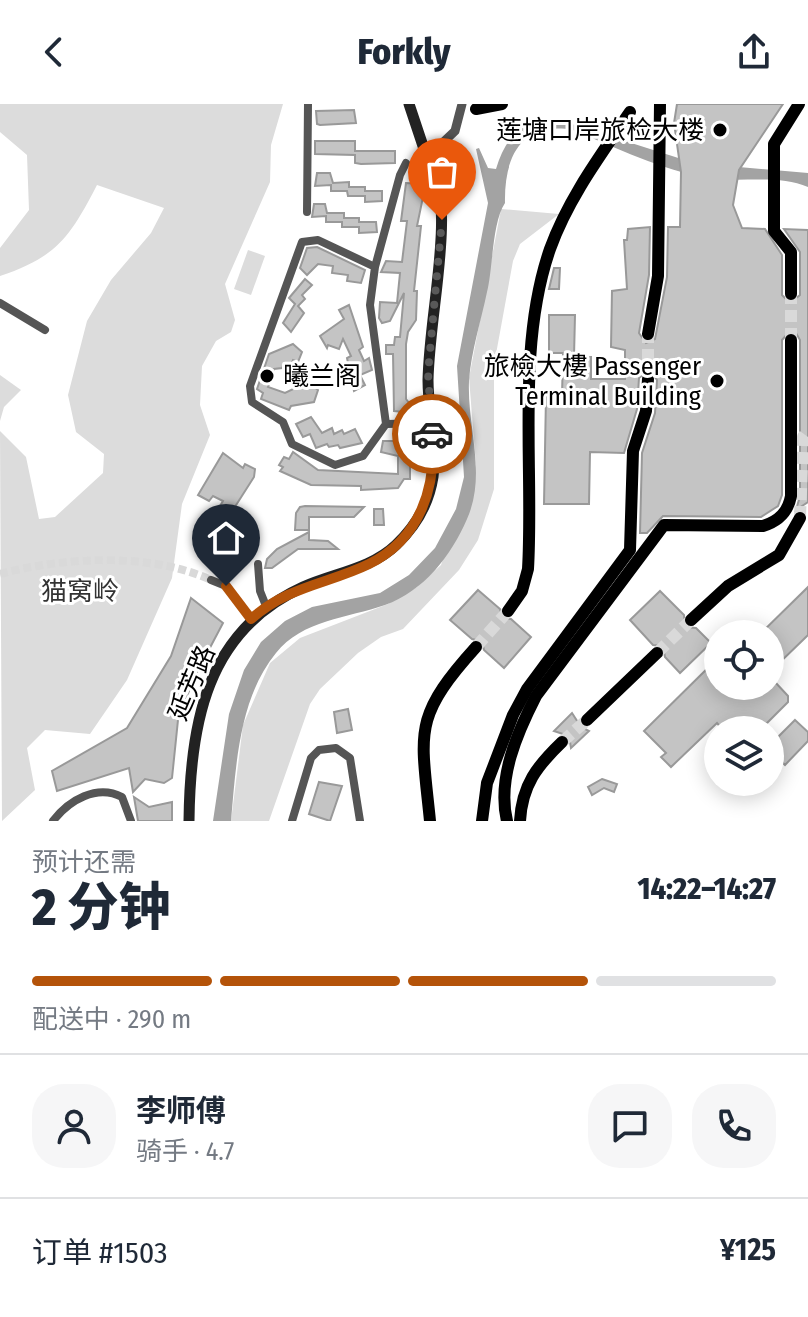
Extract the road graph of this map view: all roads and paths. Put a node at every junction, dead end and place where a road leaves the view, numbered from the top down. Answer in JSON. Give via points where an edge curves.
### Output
{"nodes":[{"id":1,"x":308,"y":104,"type":"edge"},
{"id":2,"x":409,"y":104,"type":"edge"},
{"id":3,"x":462,"y":104,"type":"edge"},
{"id":4,"x":502,"y":104,"type":"edge"},
{"id":5,"x":660,"y":104,"type":"edge"},
{"id":6,"x":799,"y":104,"type":"edge"},
{"id":7,"x":479,"y":107,"type":"edge"},
{"id":8,"x":630,"y":112,"type":"dead end"},
{"id":9,"x":460,"y":117,"type":"junction"},
{"id":10,"x":433,"y":152,"type":"junction"},
{"id":11,"x":406,"y":163,"type":"dead end"},
{"id":12,"x":307,"y":212,"type":"dead end"},
{"id":13,"x":375,"y":267,"type":"junction"},
{"id":14,"x":791,"y":294,"type":"tunnel mouth"},
{"id":15,"x":0,"y":303,"type":"edge"},
{"id":16,"x":45,"y":330,"type":"dead end"},
{"id":17,"x":648,"y":334,"type":"tunnel mouth"},
{"id":18,"x":791,"y":340,"type":"tunnel mouth"},
{"id":19,"x":648,"y":379,"type":"tunnel mouth"},
{"id":20,"x":431,"y":423,"type":"junction"},
{"id":21,"x":386,"y":424,"type":"junction"},
{"id":22,"x":800,"y":518,"type":"dead end"},
{"id":23,"x":258,"y":564,"type":"dead end"},
{"id":24,"x":211,"y":580,"type":"tunnel mouth"},
{"id":25,"x":266,"y":606,"type":"junction"},
{"id":26,"x":508,"y":611,"type":"tunnel mouth"},
{"id":27,"x":251,"y":619,"type":"junction"},
{"id":28,"x":691,"y":620,"type":"tunnel mouth"},
{"id":29,"x":476,"y":647,"type":"tunnel mouth"},
{"id":30,"x":657,"y":653,"type":"tunnel mouth"},
{"id":31,"x":518,"y":718,"type":"junction"},
{"id":32,"x":587,"y":720,"type":"tunnel mouth"},
{"id":33,"x":562,"y":742,"type":"tunnel mouth"},
{"id":34,"x":357,"y":805,"type":"junction"},
{"id":35,"x":53,"y":821,"type":"edge"},
{"id":36,"x":131,"y":821,"type":"edge"},
{"id":37,"x":189,"y":821,"type":"edge"},
{"id":38,"x":292,"y":821,"type":"edge"},
{"id":39,"x":353,"y":821,"type":"edge"},
{"id":40,"x":360,"y":821,"type":"edge"},
{"id":41,"x":430,"y":821,"type":"edge"},
{"id":42,"x":482,"y":821,"type":"edge"},
{"id":43,"x":507,"y":821,"type":"edge"},
{"id":44,"x":520,"y":821,"type":"edge"}],
"edges":[{"from":1,"to":12,"type":"street"},
{"from":2,"to":10,"type":"main road","name":"延芳路","via":[[423,146]]},
{"from":3,"to":9,"type":"street"},
{"from":4,"to":7,"type":"highway"},
{"from":5,"to":17,"type":"highway","via":[[658,276]]},
{"from":6,"to":14,"type":"highway","via":[[774,144],[774,229],[791,252]]},
{"from":7,"to":9,"type":"street"},
{"from":8,"to":26,"type":"highway","via":[[571,204],[544,267],[533,326],[528,569],[522,591]]},
{"from":9,"to":10,"type":"street","via":[[445,143]]},
{"from":10,"to":20,"type":"main road","name":"延芳路","via":[[442,198],[428,373]]},
{"from":11,"to":13,"type":"street"},
{"from":13,"to":21,"type":"street","via":[[370,322]]},
{"from":13,"to":21,"type":"street","via":[[318,240],[302,242],[250,395],[256,408],[283,422],[292,444],[335,465],[363,456]]},
{"from":15,"to":16,"type":"street"},
{"from":18,"to":31,"type":"highway","via":[[791,496],[785,512],[763,526],[664,525]]},
{"from":19,"to":31,"type":"highway","via":[[646,411],[633,451],[627,557],[527,689]]},
{"from":20,"to":21,"type":"street"},
{"from":20,"to":25,"type":"main road","name":"延芳路","via":[[434,459],[429,493],[397,544],[367,565]]},
{"from":22,"to":28,"type":"highway","via":[[779,555],[728,586]]},
{"from":23,"to":25,"type":"street"},
{"from":24,"to":27,"type":"street","via":[[226,586]]},
{"from":25,"to":27,"type":"main road","name":"延芳路"},
{"from":27,"to":37,"type":"main road","name":"延芳路","via":[[230,647],[198,715]]},
{"from":29,"to":41,"type":"highway","via":[[442,687],[426,718],[423,752]]},
{"from":30,"to":32,"type":"highway"},
{"from":31,"to":42,"type":"highway","via":[[487,783]]},
{"from":31,"to":43,"type":"highway","via":[[508,769]]},
{"from":33,"to":44,"type":"highway","via":[[530,777]]},
{"from":34,"to":38,"type":"street","via":[[348,754],[340,748],[323,749],[309,762]]},
{"from":34,"to":39,"type":"street"},
{"from":34,"to":40,"type":"street"},
{"from":35,"to":36,"type":"street","via":[[71,803],[108,792],[122,797]]}]}
